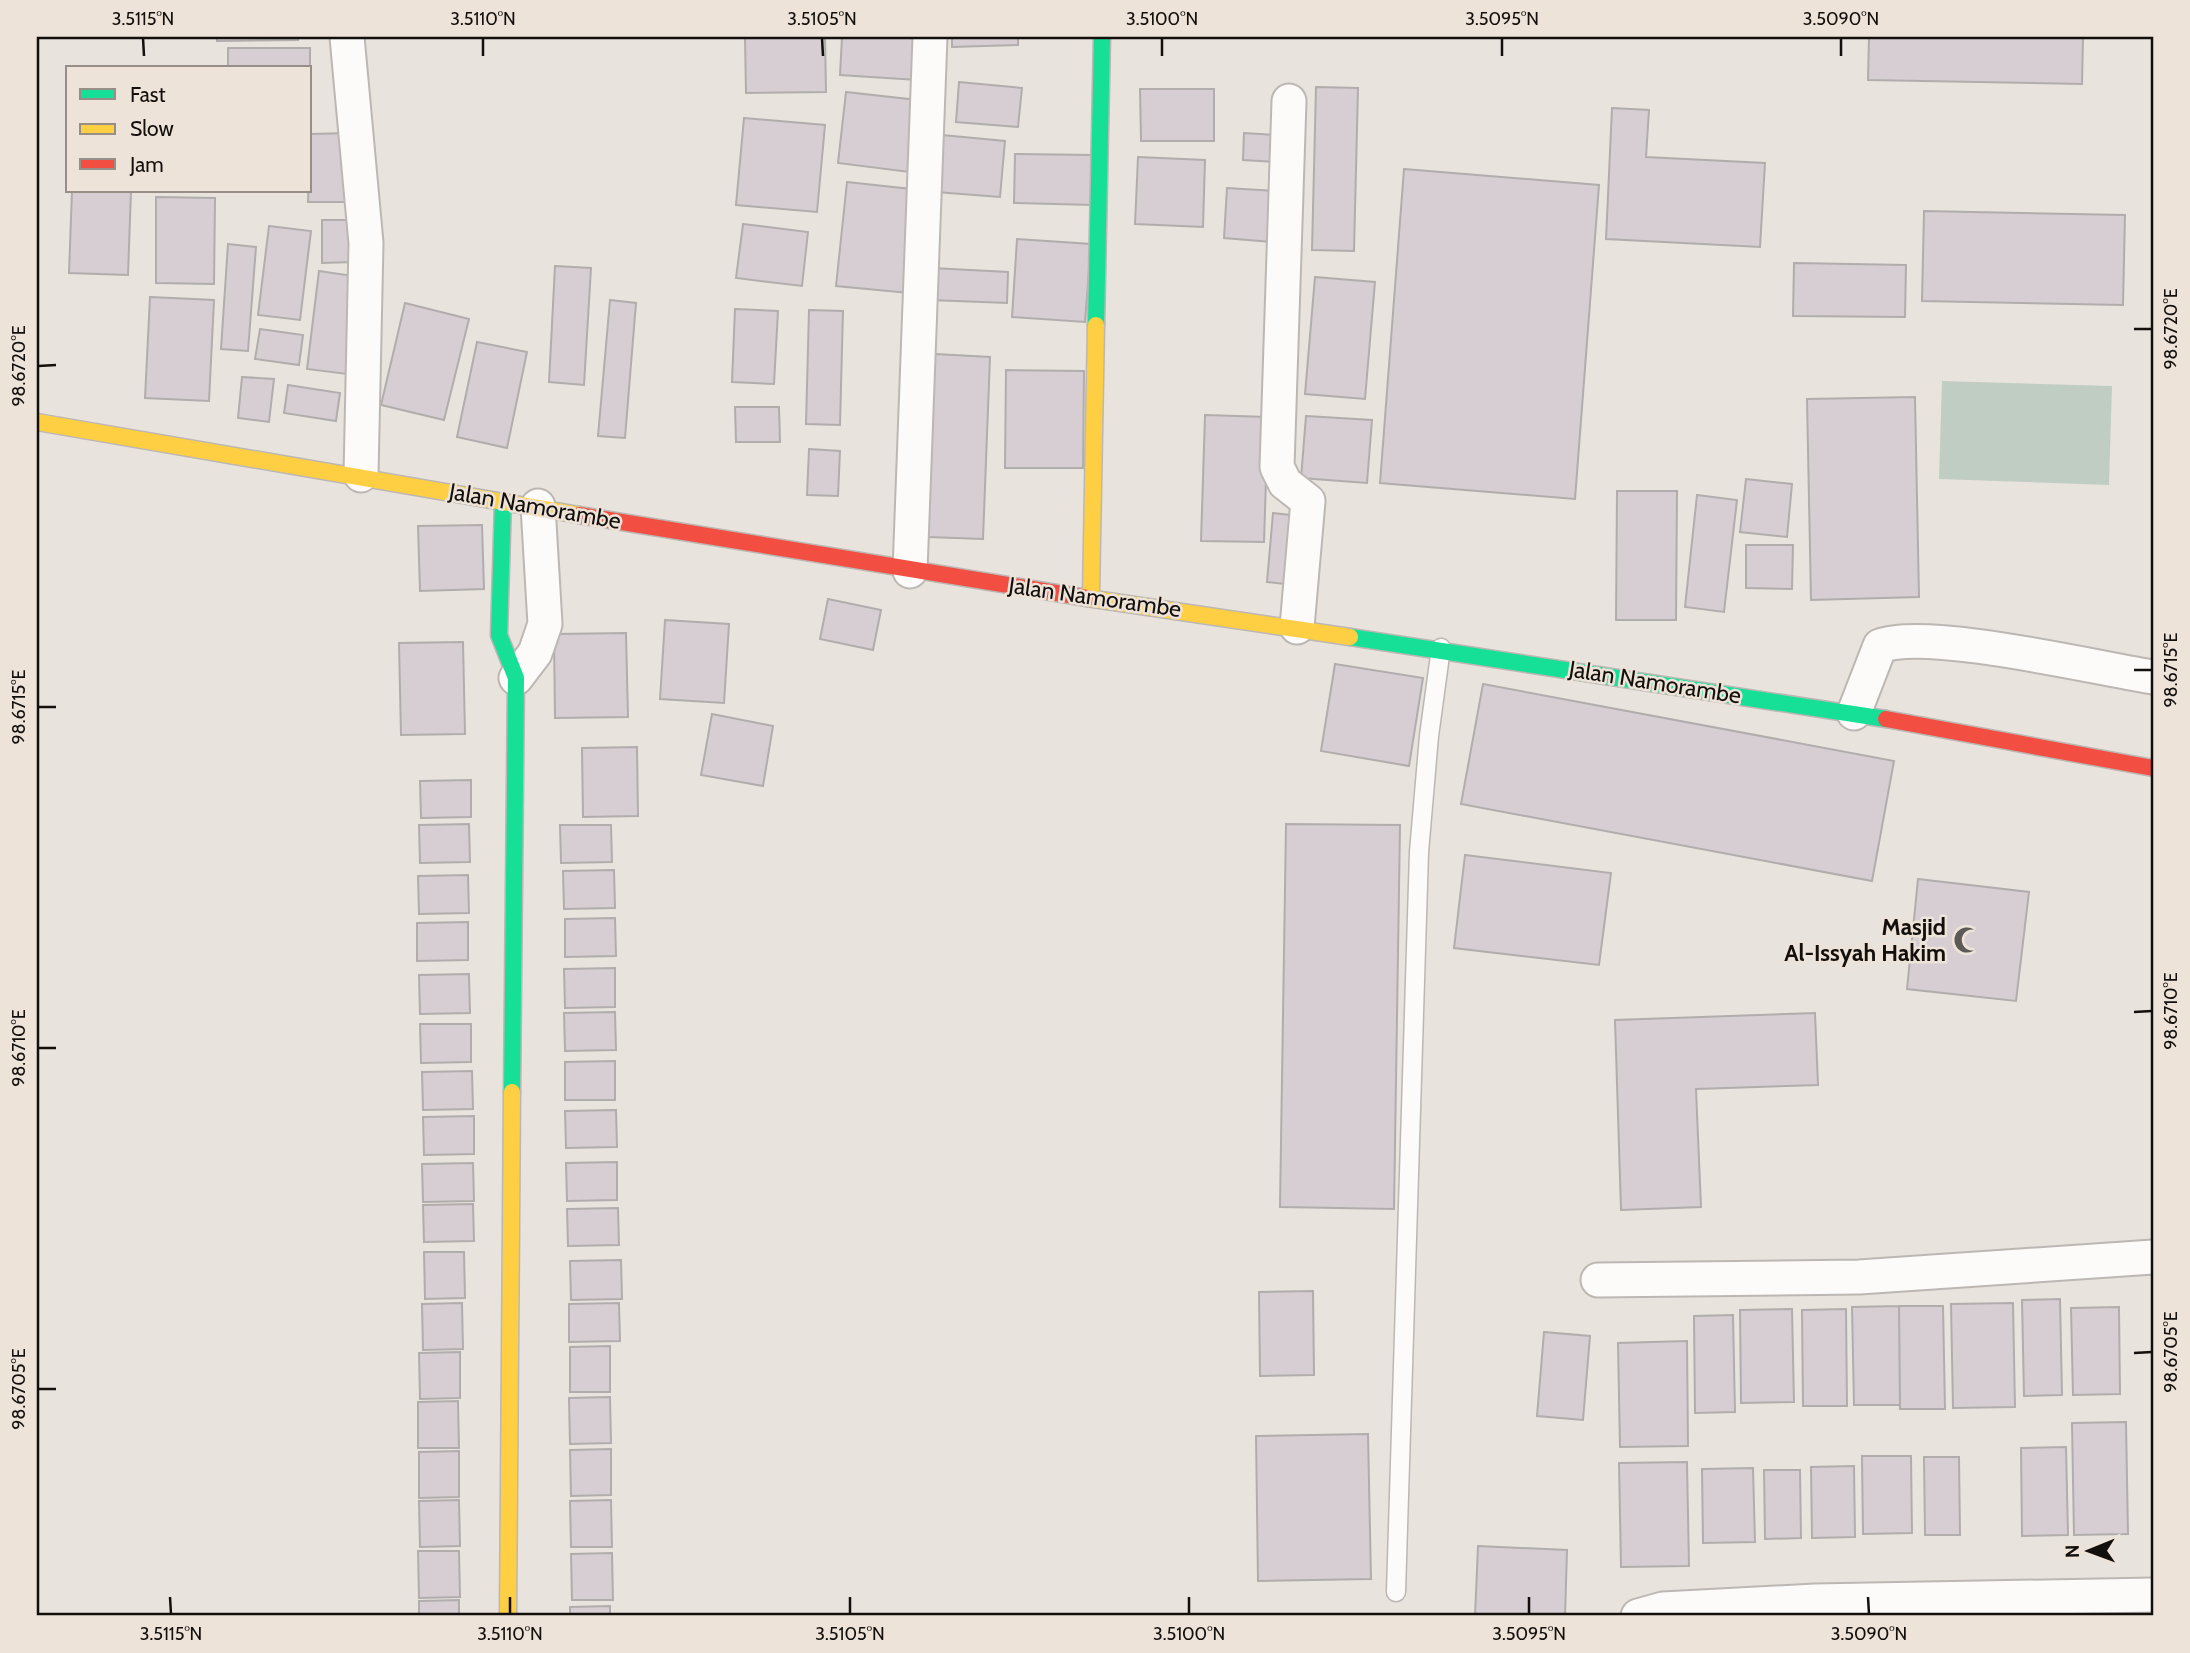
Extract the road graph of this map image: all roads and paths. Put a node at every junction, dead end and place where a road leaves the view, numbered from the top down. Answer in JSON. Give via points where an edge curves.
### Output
{"nodes":[{"id":1,"x":347,"y":37,"type":"edge"},
{"id":2,"x":930,"y":37,"type":"edge"},
{"id":3,"x":1102,"y":37,"type":"edge"},
{"id":4,"x":1289,"y":101,"type":"dead end"},
{"id":5,"x":37,"y":422,"type":"edge"},
{"id":6,"x":361,"y":475,"type":"junction"},
{"id":7,"x":503,"y":501,"type":"junction"},
{"id":8,"x":538,"y":506,"type":"junction"},
{"id":9,"x":911,"y":571,"type":"junction"},
{"id":10,"x":1091,"y":596,"type":"junction"},
{"id":11,"x":1297,"y":627,"type":"junction"},
{"id":12,"x":1441,"y":648,"type":"junction"},
{"id":13,"x":2153,"y":677,"type":"edge"},
{"id":14,"x":516,"y":678,"type":"junction"},
{"id":15,"x":1854,"y":713,"type":"junction"},
{"id":16,"x":2153,"y":768,"type":"edge"},
{"id":17,"x":2153,"y":1256,"type":"edge"},
{"id":18,"x":1598,"y":1280,"type":"dead end"},
{"id":19,"x":1396,"y":1592,"type":"dead end"},
{"id":20,"x":2153,"y":1595,"type":"edge"},
{"id":21,"x":2062,"y":1606,"type":"edge"},
{"id":22,"x":1815,"y":1608,"type":"edge"},
{"id":23,"x":508,"y":1616,"type":"edge"},
{"id":24,"x":1638,"y":1616,"type":"edge"}],
"edges":[{"from":1,"to":6,"type":"street","via":[[366,243]]},
{"from":2,"to":9,"type":"street"},
{"from":3,"to":10,"type":"main road"},
{"from":4,"to":11,"type":"street","via":[[1277,467],[1285,482],[1308,501]]},
{"from":5,"to":6,"type":"main road","name":"Jalan Namorambe"},
{"from":6,"to":7,"type":"main road","name":"Jalan Namorambe"},
{"from":7,"to":8,"type":"main road","name":"Jalan Namorambe"},
{"from":7,"to":14,"type":"main road","via":[[499,635]]},
{"from":8,"to":9,"type":"main road","name":"Jalan Namorambe"},
{"from":8,"to":14,"type":"street","via":[[545,624],[535,653]]},
{"from":9,"to":10,"type":"main road","name":"Jalan Namorambe"},
{"from":10,"to":11,"type":"main road","name":"Jalan Namorambe"},
{"from":11,"to":12,"type":"main road","name":"Jalan Namorambe"},
{"from":12,"to":15,"type":"main road","name":"Jalan Namorambe"},
{"from":12,"to":19,"type":"lane","via":[[1419,852]]},
{"from":13,"to":15,"type":"street","via":[[1952,643],[1897,642],[1880,646]]},
{"from":14,"to":23,"type":"main road"},
{"from":15,"to":16,"type":"main road","name":"Jalan Namorambe"},
{"from":17,"to":18,"type":"street","via":[[1859,1277]]},
{"from":20,"to":21,"type":"street"},
{"from":21,"to":22,"type":"street"},
{"from":22,"to":24,"type":"street","via":[[1663,1609]]}]}
